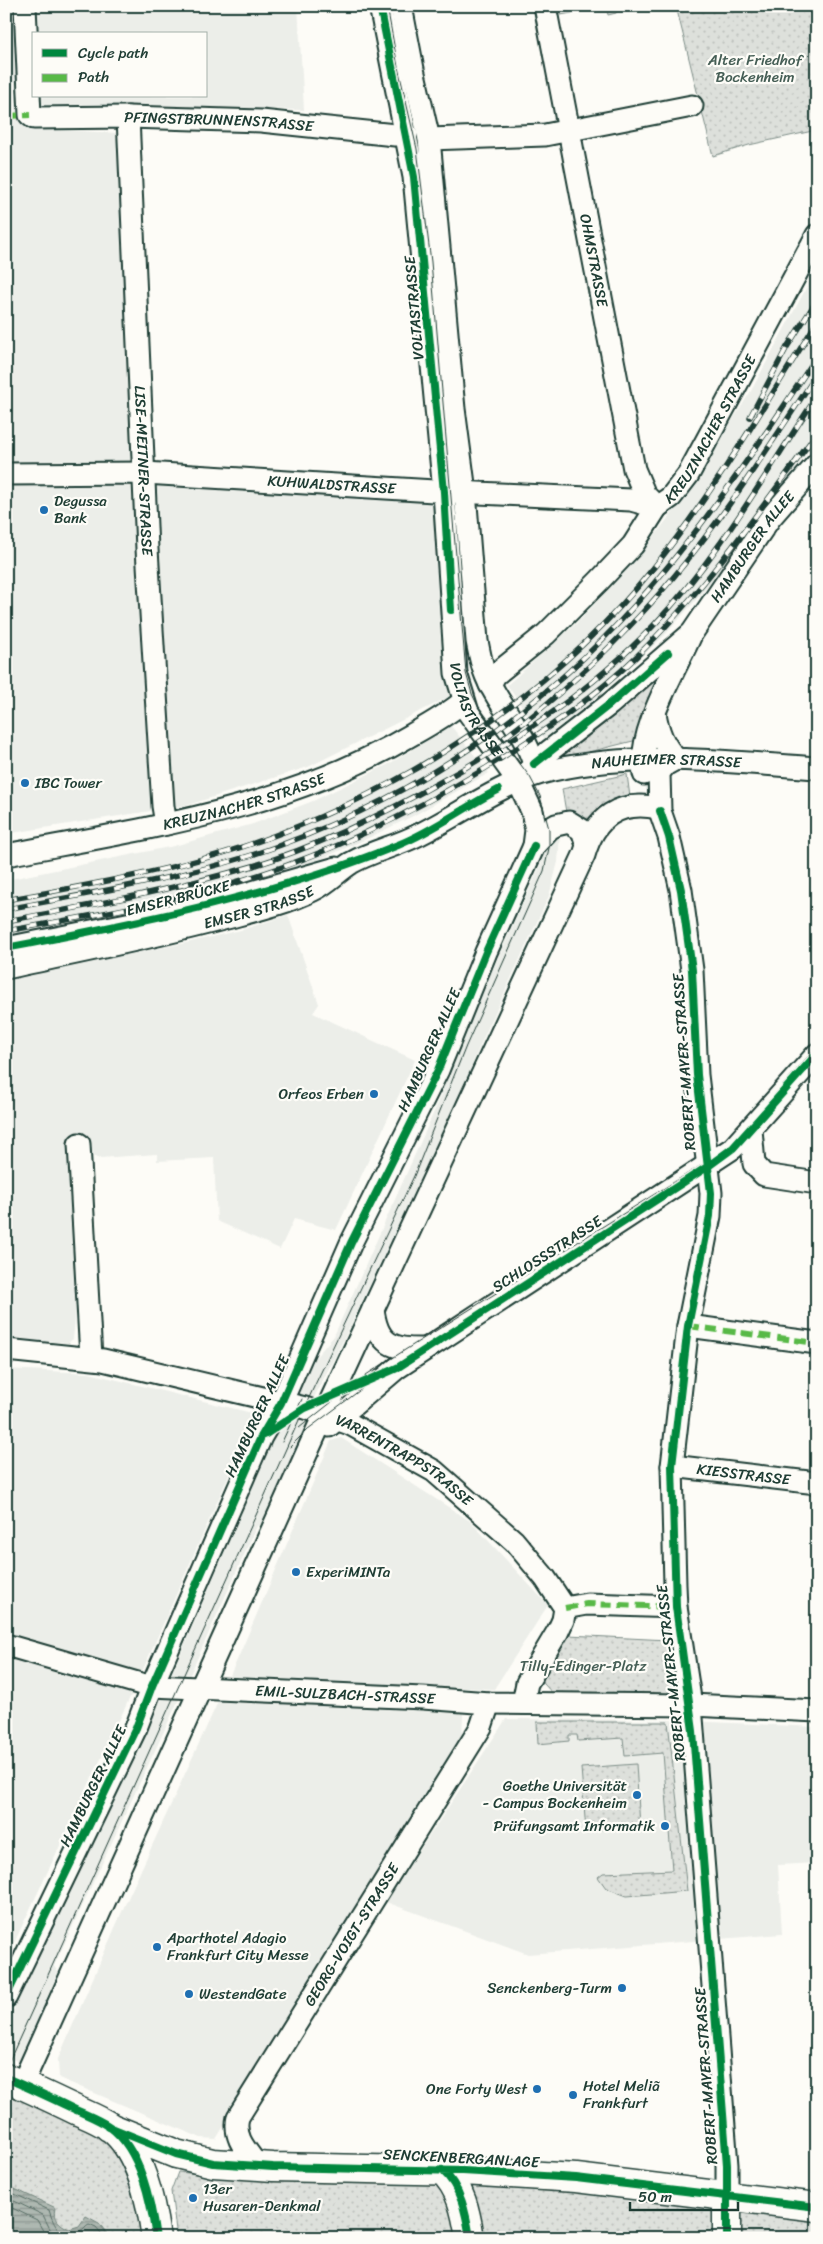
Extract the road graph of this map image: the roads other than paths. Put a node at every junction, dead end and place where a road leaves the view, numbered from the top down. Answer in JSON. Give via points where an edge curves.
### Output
{"nodes":[{"id":1,"x":24,"y":6,"type":"edge"},
{"id":2,"x":380,"y":6,"type":"edge"},
{"id":3,"x":401,"y":6,"type":"edge"},
{"id":4,"x":545,"y":6,"type":"edge"},
{"id":5,"x":692,"y":106,"type":"dead end"},
{"id":6,"x":128,"y":118,"type":"junction"},
{"id":7,"x":568,"y":130,"type":"junction"},
{"id":8,"x":407,"y":134,"type":"junction"},
{"id":9,"x":430,"y":139,"type":"junction"},
{"id":10,"x":817,"y":235,"type":"edge"},
{"id":11,"x":817,"y":464,"type":"edge"},
{"id":12,"x":145,"y":473,"type":"junction"},
{"id":13,"x":6,"y":474,"type":"edge"},
{"id":14,"x":455,"y":492,"type":"junction"},
{"id":15,"x":657,"y":507,"type":"junction"},
{"id":16,"x":692,"y":633,"type":"junction"},
{"id":17,"x":490,"y":685,"type":"junction"},
{"id":18,"x":464,"y":701,"type":"junction"},
{"id":19,"x":655,"y":713,"type":"junction"},
{"id":20,"x":643,"y":759,"type":"junction"},
{"id":21,"x":676,"y":759,"type":"junction"},
{"id":22,"x":534,"y":764,"type":"junction"},
{"id":23,"x":817,"y":768,"type":"edge"},
{"id":24,"x":518,"y":781,"type":"junction"},
{"id":25,"x":659,"y":810,"type":"junction"},
{"id":26,"x":166,"y":824,"type":"junction"},
{"id":27,"x":587,"y":845,"type":"junction"},
{"id":28,"x":534,"y":846,"type":"junction"},
{"id":29,"x":6,"y":855,"type":"edge"},
{"id":30,"x":353,"y":862,"type":"junction"},
{"id":31,"x":6,"y":948,"type":"edge"},
{"id":32,"x":6,"y":968,"type":"edge"},
{"id":33,"x":817,"y":1054,"type":"edge"},
{"id":34,"x":751,"y":1129,"type":"junction"},
{"id":35,"x":79,"y":1144,"type":"dead end"},
{"id":36,"x":707,"y":1166,"type":"junction"},
{"id":37,"x":817,"y":1182,"type":"edge"},
{"id":38,"x":373,"y":1309,"type":"junction"},
{"id":39,"x":688,"y":1326,"type":"junction"},
{"id":40,"x":817,"y":1343,"type":"edge"},
{"id":41,"x":426,"y":1349,"type":"junction"},
{"id":42,"x":6,"y":1350,"type":"edge"},
{"id":43,"x":91,"y":1357,"type":"junction"},
{"id":44,"x":281,"y":1403,"type":"junction"},
{"id":45,"x":325,"y":1410,"type":"junction"},
{"id":46,"x":262,"y":1437,"type":"junction"},
{"id":47,"x":672,"y":1466,"type":"junction"},
{"id":48,"x":817,"y":1483,"type":"edge"},
{"id":49,"x":565,"y":1608,"type":"junction"},
{"id":50,"x":676,"y":1608,"type":"junction"},
{"id":51,"x":6,"y":1645,"type":"edge"},
{"id":52,"x":152,"y":1686,"type":"junction"},
{"id":53,"x":201,"y":1688,"type":"junction"},
{"id":54,"x":489,"y":1703,"type":"junction"},
{"id":55,"x":523,"y":1703,"type":"junction"},
{"id":56,"x":691,"y":1704,"type":"junction"},
{"id":57,"x":817,"y":1711,"type":"edge"},
{"id":58,"x":6,"y":1997,"type":"edge"},
{"id":59,"x":17,"y":2082,"type":"edge"},
{"id":60,"x":109,"y":2127,"type":"junction"},
{"id":61,"x":258,"y":2166,"type":"junction"},
{"id":62,"x":442,"y":2170,"type":"junction"},
{"id":63,"x":727,"y":2196,"type":"junction"},
{"id":64,"x":817,"y":2207,"type":"edge"},
{"id":65,"x":156,"y":2238,"type":"edge"},
{"id":66,"x":470,"y":2238,"type":"edge"},
{"id":67,"x":727,"y":2238,"type":"edge"}],
"edges":[{"from":1,"to":6,"type":"street","name":"PFINGSTBRUNNENSTRASSE","via":[[30,115],[37,119]]},
{"from":2,"to":8,"type":"street","name":"VOLTASTRASSE"},
{"from":3,"to":9,"type":"street","name":"VOLTASTRASSE","via":[[412,69]]},
{"from":4,"to":7,"type":"street","name":"OHMSTRASSE"},
{"from":5,"to":7,"type":"street"},
{"from":6,"to":8,"type":"street","name":"PFINGSTBRUNNENSTRASSE","via":[[261,121]]},
{"from":6,"to":12,"type":"street","name":"LISE-MEITNER-STRASSE"},
{"from":7,"to":9,"type":"street","via":[[538,136]]},
{"from":7,"to":15,"type":"street","name":"OHMSTRASSE","via":[[634,469],[643,491]]},
{"from":8,"to":14,"type":"street","name":"VOLTASTRASSE"},
{"from":9,"to":14,"type":"street","name":"VOLTASTRASSE","via":[[454,409]]},
{"from":10,"to":15,"type":"street","name":"KREUZNACHER STRASSE","via":[[688,475],[671,497]]},
{"from":11,"to":16,"type":"street","name":"HAMBURGER ALLEE","via":[[776,511]]},
{"from":12,"to":13,"type":"street","name":"KUHWALDSTRASSE"},
{"from":12,"to":14,"type":"street","name":"KUHWALDSTRASSE"},
{"from":12,"to":26,"type":"street","name":"LISE-MEITNER-STRASSE","via":[[147,549]]},
{"from":14,"to":15,"type":"street","name":"KUHWALDSTRASSE","via":[[631,500]]},
{"from":14,"to":17,"type":"street","name":"VOLTASTRASSE","via":[[477,641]]},
{"from":14,"to":18,"type":"street","name":"VOLTASTRASSE","via":[[455,662]]},
{"from":15,"to":17,"type":"street","name":"KREUZNACHER STRASSE","via":[[633,545],[600,581],[546,634],[495,675]]},
{"from":16,"to":19,"type":"street","name":"HAMBURGER ALLEE"},
{"from":16,"to":22,"type":"street","name":"HAMBURGER ALLEE"},
{"from":17,"to":22,"type":"street","name":"VOLTASTRASSE","via":[[525,739]]},
{"from":18,"to":24,"type":"street","name":"VOLTASTRASSE","via":[[468,712]]},
{"from":18,"to":26,"type":"street","name":"KREUZNACHER STRASSE","via":[[381,753],[344,771],[230,811]]},
{"from":19,"to":20,"type":"street","name":"HAMBURGER ALLEE","via":[[644,745]]},
{"from":19,"to":21,"type":"street","via":[[662,742]]},
{"from":20,"to":21,"type":"street","name":"NAUHEIMER STRASSE"},
{"from":20,"to":24,"type":"street","name":"NAUHEIMER STRASSE","via":[[607,760],[553,770]]},
{"from":20,"to":25,"type":"street","name":"ROBERT-MAYER-STRASSE","via":[[644,772]]},
{"from":21,"to":23,"type":"street","name":"NAUHEIMER STRASSE"},
{"from":21,"to":25,"type":"street","name":"ROBERT-MAYER-STRASSE","via":[[659,773]]},
{"from":22,"to":24,"type":"street","name":"HAMBURGER ALLEE"},
{"from":24,"to":28,"type":"street","name":"HAMBURGER ALLEE","via":[[535,820]]},
{"from":24,"to":30,"type":"street","name":"EMSER STRASSE","via":[[408,840]]},
{"from":25,"to":27,"type":"street","via":[[629,806],[612,812]]},
{"from":25,"to":36,"type":"street","name":"ROBERT-MAYER-STRASSE","via":[[681,890]]},
{"from":26,"to":29,"type":"street","name":"KREUZNACHER STRASSE"},
{"from":27,"to":28,"type":"street","name":"HAMBURGER ALLEE","via":[[582,830],[569,822],[548,830]]},
{"from":27,"to":38,"type":"street","via":[[499,1043]]},
{"from":28,"to":44,"type":"street","name":"HAMBURGER ALLEE","via":[[438,1070],[350,1242]]},
{"from":30,"to":31,"type":"street","name":"EMSER BRÜCKE","via":[[172,915]]},
{"from":30,"to":32,"type":"street","name":"EMSER STRASSE","via":[[314,890],[264,908],[151,937]]},
{"from":33,"to":34,"type":"street","name":"SCHLOSSSTRASSE"},
{"from":34,"to":36,"type":"street","name":"SCHLOSSSTRASSE","via":[[733,1148]]},
{"from":34,"to":37,"type":"street","via":[[754,1164],[764,1175]]},
{"from":35,"to":43,"type":"street"},
{"from":36,"to":39,"type":"street","name":"ROBERT-MAYER-STRASSE","via":[[710,1216]]},
{"from":36,"to":41,"type":"street","name":"SCHLOSSSTRASSE"},
{"from":38,"to":41,"type":"street","via":[[375,1327],[385,1340],[405,1350]]},
{"from":38,"to":45,"type":"street"},
{"from":39,"to":40,"type":"street"},
{"from":39,"to":47,"type":"street","name":"ROBERT-MAYER-STRASSE"},
{"from":41,"to":45,"type":"street","name":"SCHLOSSSTRASSE"},
{"from":42,"to":43,"type":"street","name":"VARRENTRAPPSTRASSE"},
{"from":43,"to":44,"type":"street","name":"VARRENTRAPPSTRASSE"},
{"from":44,"to":45,"type":"street","name":"VARRENTRAPPSTRASSE"},
{"from":44,"to":46,"type":"street","name":"HAMBURGER ALLEE"},
{"from":45,"to":46,"type":"street","name":"SCHLOSSSTRASSE"},
{"from":45,"to":49,"type":"street","name":"VARRENTRAPPSTRASSE","via":[[434,1471],[514,1541]]},
{"from":45,"to":53,"type":"street","name":"SCHLOSSSTRASSE"},
{"from":46,"to":52,"type":"street","name":"HAMBURGER ALLEE"},
{"from":47,"to":48,"type":"street","name":"KIESSTRASSE"},
{"from":47,"to":50,"type":"street","name":"ROBERT-MAYER-STRASSE"},
{"from":49,"to":50,"type":"street","via":[[587,1604]]},
{"from":49,"to":55,"type":"street","via":[[558,1631],[527,1683]]},
{"from":50,"to":56,"type":"street","name":"ROBERT-MAYER-STRASSE"},
{"from":51,"to":52,"type":"street","name":"EMIL-SULZBACH-STRASSE"},
{"from":52,"to":53,"type":"street","name":"EMIL-SULZBACH-STRASSE"},
{"from":52,"to":58,"type":"street","name":"HAMBURGER ALLEE","via":[[136,1728]]},
{"from":53,"to":54,"type":"street","name":"EMIL-SULZBACH-STRASSE"},
{"from":53,"to":59,"type":"street","via":[[28,2071]]},
{"from":54,"to":55,"type":"street","name":"EMIL-SULZBACH-STRASSE"},
{"from":54,"to":61,"type":"street","name":"GEORG-VOIGT-STRASSE","via":[[481,1727],[238,2117],[238,2137]]},
{"from":55,"to":56,"type":"street","name":"EMIL-SULZBACH-STRASSE"},
{"from":56,"to":57,"type":"street","name":"EMIL-SULZBACH-STRASSE"},
{"from":56,"to":63,"type":"street","name":"ROBERT-MAYER-STRASSE"},
{"from":59,"to":60,"type":"main road","name":"SENCKENBERGANLAGE"},
{"from":60,"to":61,"type":"main road","name":"SENCKENBERGANLAGE","via":[[191,2158]]},
{"from":60,"to":65,"type":"main road","via":[[117,2133],[142,2175]]},
{"from":61,"to":62,"type":"main road","name":"SENCKENBERGANLAGE"},
{"from":62,"to":63,"type":"main road","name":"SENCKENBERGANLAGE","via":[[585,2179]]},
{"from":62,"to":66,"type":"main road","via":[[457,2189]]},
{"from":63,"to":64,"type":"main road","name":"SENCKENBERGANLAGE"},
{"from":63,"to":67,"type":"main road","name":"ROBERT-MAYER-STRASSE"}]}
